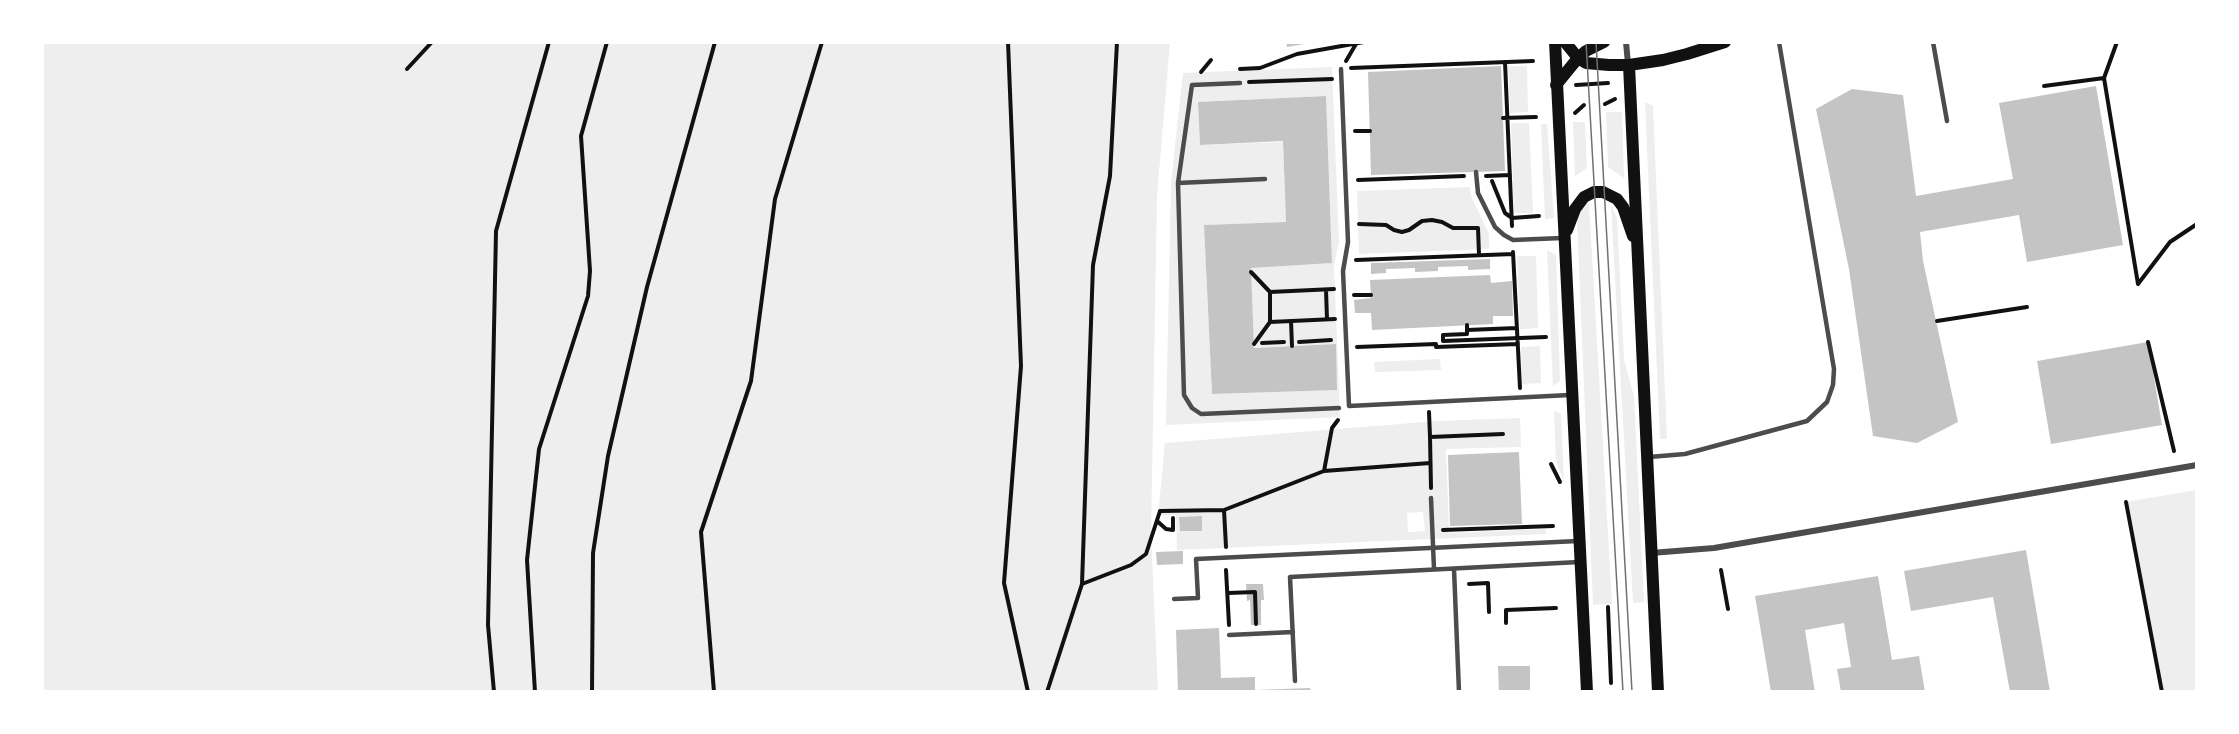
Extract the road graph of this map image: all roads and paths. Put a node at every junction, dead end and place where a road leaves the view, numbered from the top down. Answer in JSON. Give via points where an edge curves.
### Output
{"nodes":[{"id":1,"x":432,"y":42,"type":"edge"},
{"id":2,"x":549,"y":42,"type":"edge"},
{"id":3,"x":607,"y":42,"type":"edge"},
{"id":4,"x":715,"y":42,"type":"edge"},
{"id":5,"x":822,"y":42,"type":"edge"},
{"id":6,"x":1008,"y":42,"type":"edge"},
{"id":7,"x":1117,"y":42,"type":"edge"},
{"id":8,"x":1364,"y":42,"type":"edge"},
{"id":9,"x":1555,"y":42,"type":"edge"},
{"id":10,"x":1565,"y":42,"type":"edge"},
{"id":11,"x":1604,"y":42,"type":"edge"},
{"id":12,"x":1626,"y":42,"type":"edge"},
{"id":13,"x":1725,"y":42,"type":"edge"},
{"id":14,"x":1779,"y":42,"type":"edge"},
{"id":15,"x":1933,"y":42,"type":"edge"},
{"id":16,"x":2117,"y":42,"type":"edge"},
{"id":17,"x":1356,"y":43,"type":"edge"},
{"id":18,"x":1578,"y":58,"type":"junction"},
{"id":19,"x":1533,"y":61,"type":"dead end"},
{"id":20,"x":1505,"y":62,"type":"junction"},
{"id":21,"x":1629,"y":65,"type":"junction"},
{"id":22,"x":1362,"y":68,"type":"dead end"},
{"id":23,"x":407,"y":69,"type":"dead end"},
{"id":24,"x":1237,"y":69,"type":"dead end"},
{"id":25,"x":1341,"y":69,"type":"joint"},
{"id":26,"x":1203,"y":70,"type":"dead end"},
{"id":27,"x":1214,"y":70,"type":"dead end"},
{"id":28,"x":1341,"y":78,"type":"junction"},
{"id":29,"x":2104,"y":78,"type":"junction"},
{"id":30,"x":1506,"y":79,"type":"dead end"},
{"id":31,"x":1240,"y":83,"type":"joint"},
{"id":32,"x":1556,"y":85,"type":"junction"},
{"id":33,"x":2044,"y":86,"type":"dead end"},
{"id":34,"x":1584,"y":105,"type":"dead end"},
{"id":35,"x":1573,"y":115,"type":"dead end"},
{"id":36,"x":1536,"y":117,"type":"dead end"},
{"id":37,"x":1503,"y":118,"type":"dead end"},
{"id":38,"x":1947,"y":121,"type":"dead end"},
{"id":39,"x":1476,"y":174,"type":"junction"},
{"id":40,"x":1510,"y":175,"type":"dead end"},
{"id":41,"x":1491,"y":176,"type":"junction"},
{"id":42,"x":1265,"y":179,"type":"dead end"},
{"id":43,"x":1345,"y":180,"type":"junction"},
{"id":44,"x":1178,"y":183,"type":"junction"},
{"id":45,"x":1539,"y":216,"type":"dead end"},
{"id":46,"x":2197,"y":224,"type":"edge"},
{"id":47,"x":1347,"y":225,"type":"junction"},
{"id":48,"x":1565,"y":238,"type":"junction"},
{"id":49,"x":1523,"y":253,"type":"dead end"},
{"id":50,"x":1479,"y":255,"type":"junction"},
{"id":51,"x":1345,"y":260,"type":"junction"},
{"id":52,"x":1639,"y":261,"type":"junction"},
{"id":53,"x":1251,"y":272,"type":"dead end"},
{"id":54,"x":1344,"y":289,"type":"junction"},
{"id":55,"x":1326,"y":290,"type":"junction"},
{"id":56,"x":1269,"y":292,"type":"junction"},
{"id":57,"x":1361,"y":295,"type":"dead end"},
{"id":58,"x":1371,"y":295,"type":"dead end"},
{"id":59,"x":2027,"y":307,"type":"dead end"},
{"id":60,"x":1327,"y":319,"type":"junction"},
{"id":61,"x":1345,"y":319,"type":"junction"},
{"id":62,"x":1291,"y":321,"type":"junction"},
{"id":63,"x":1937,"y":321,"type":"dead end"},
{"id":64,"x":1270,"y":322,"type":"junction"},
{"id":65,"x":1517,"y":328,"type":"dead end"},
{"id":66,"x":1546,"y":337,"type":"dead end"},
{"id":67,"x":1331,"y":340,"type":"dead end"},
{"id":68,"x":1284,"y":342,"type":"dead end"},
{"id":69,"x":1299,"y":342,"type":"dead end"},
{"id":70,"x":2148,"y":342,"type":"dead end"},
{"id":71,"x":1262,"y":343,"type":"dead end"},
{"id":72,"x":1254,"y":344,"type":"dead end"},
{"id":73,"x":1518,"y":344,"type":"dead end"},
{"id":74,"x":1292,"y":346,"type":"dead end"},
{"id":75,"x":1346,"y":347,"type":"junction"},
{"id":76,"x":1573,"y":395,"type":"junction"},
{"id":77,"x":1339,"y":408,"type":"dead end"},
{"id":78,"x":1429,"y":413,"type":"dead end"},
{"id":79,"x":1332,"y":428,"type":"dead end"},
{"id":80,"x":1503,"y":434,"type":"dead end"},
{"id":81,"x":1430,"y":437,"type":"junction"},
{"id":82,"x":2174,"y":451,"type":"dead end"},
{"id":83,"x":1647,"y":457,"type":"junction"},
{"id":84,"x":1430,"y":463,"type":"junction"},
{"id":85,"x":2197,"y":465,"type":"edge"},
{"id":86,"x":1324,"y":471,"type":"junction"},
{"id":87,"x":1431,"y":498,"type":"joint"},
{"id":88,"x":2126,"y":502,"type":"dead end"},
{"id":89,"x":1224,"y":510,"type":"junction"},
{"id":90,"x":1173,"y":518,"type":"dead end"},
{"id":91,"x":1157,"y":521,"type":"junction"},
{"id":92,"x":1553,"y":526,"type":"dead end"},
{"id":93,"x":1433,"y":531,"type":"junction"},
{"id":94,"x":1225,"y":538,"type":"dead end"},
{"id":95,"x":1580,"y":540,"type":"junction"},
{"id":96,"x":1433,"y":548,"type":"junction"},
{"id":97,"x":1651,"y":553,"type":"junction"},
{"id":98,"x":1582,"y":562,"type":"junction"},
{"id":99,"x":1454,"y":568,"type":"junction"},
{"id":100,"x":1434,"y":569,"type":"junction"},
{"id":101,"x":1226,"y":570,"type":"dead end"},
{"id":102,"x":1721,"y":570,"type":"dead end"},
{"id":103,"x":1082,"y":584,"type":"junction"},
{"id":104,"x":1469,"y":584,"type":"dead end"},
{"id":105,"x":1227,"y":593,"type":"junction"},
{"id":106,"x":1174,"y":599,"type":"dead end"},
{"id":107,"x":1608,"y":607,"type":"dead end"},
{"id":108,"x":1556,"y":608,"type":"dead end"},
{"id":109,"x":1728,"y":609,"type":"dead end"},
{"id":110,"x":1489,"y":612,"type":"dead end"},
{"id":111,"x":1506,"y":623,"type":"dead end"},
{"id":112,"x":1293,"y":632,"type":"junction"},
{"id":113,"x":1257,"y":633,"type":"junction"},
{"id":114,"x":1229,"y":635,"type":"joint"},
{"id":115,"x":1295,"y":681,"type":"dead end"},
{"id":116,"x":1611,"y":683,"type":"dead end"},
{"id":117,"x":494,"y":692,"type":"edge"},
{"id":118,"x":535,"y":692,"type":"edge"},
{"id":119,"x":592,"y":692,"type":"edge"},
{"id":120,"x":714,"y":692,"type":"edge"},
{"id":121,"x":1028,"y":692,"type":"edge"},
{"id":122,"x":1047,"y":692,"type":"edge"},
{"id":123,"x":1459,"y":692,"type":"edge"},
{"id":124,"x":1587,"y":692,"type":"edge"},
{"id":125,"x":1658,"y":692,"type":"edge"},
{"id":126,"x":2162,"y":692,"type":"edge"}],
"edges":[{"from":1,"to":23,"type":"path"},
{"from":2,"to":117,"type":"path","via":[[496,231],[489,625]]},
{"from":3,"to":118,"type":"path","via":[[581,136],[590,271],[588,296],[539,449],[526,560]]},
{"from":4,"to":119,"type":"path","via":[[647,287],[608,456],[593,553]]},
{"from":5,"to":120,"type":"path","via":[[775,200],[751,381],[701,532]]},
{"from":6,"to":121,"type":"path","via":[[1021,366],[1004,583]]},
{"from":7,"to":103,"type":"path","via":[[1110,176],[1093,265]]},
{"from":8,"to":17,"type":"path"},
{"from":9,"to":32,"type":"main road"},
{"from":10,"to":18,"type":"main road"},
{"from":11,"to":18,"type":"main road"},
{"from":12,"to":21,"type":"street"},
{"from":13,"to":21,"type":"main road","via":[[1688,54]]},
{"from":14,"to":83,"type":"lane","via":[[1834,369],[1833,385],[1827,402],[1807,421],[1685,454]]},
{"from":15,"to":38,"type":"lane"},
{"from":16,"to":29,"type":"path"},
{"from":17,"to":24,"type":"path","via":[[1297,54],[1260,68]]},
{"from":17,"to":25,"type":"path"},
{"from":18,"to":21,"type":"main road","via":[[1597,65]]},
{"from":18,"to":32,"type":"main road"},
{"from":19,"to":20,"type":"path"},
{"from":20,"to":22,"type":"path"},
{"from":20,"to":30,"type":"path"},
{"from":21,"to":52,"type":"main road"},
{"from":25,"to":28,"type":"lane"},
{"from":26,"to":27,"type":"path"},
{"from":28,"to":31,"type":"path"},
{"from":28,"to":43,"type":"lane"},
{"from":29,"to":33,"type":"path"},
{"from":29,"to":46,"type":"path","via":[[2138,284],[2170,242]]},
{"from":31,"to":44,"type":"lane","via":[[1192,85]]},
{"from":32,"to":48,"type":"main road"},
{"from":34,"to":35,"type":"path"},
{"from":36,"to":37,"type":"path"},
{"from":39,"to":41,"type":"path"},
{"from":39,"to":43,"type":"path"},
{"from":39,"to":48,"type":"lane","via":[[1478,193],[1495,227],[1504,235],[1513,240]]},
{"from":40,"to":41,"type":"path"},
{"from":41,"to":45,"type":"path","via":[[1505,213],[1512,218]]},
{"from":42,"to":44,"type":"lane"},
{"from":43,"to":47,"type":"lane"},
{"from":44,"to":77,"type":"lane","via":[[1184,396],[1192,408],[1201,414]]},
{"from":47,"to":50,"type":"path","via":[[1386,225],[1402,232],[1432,220],[1453,228],[1478,228]]},
{"from":47,"to":51,"type":"lane"},
{"from":48,"to":52,"type":"main road","via":[[1584,197],[1604,192],[1623,207]]},
{"from":48,"to":76,"type":"main road"},
{"from":49,"to":50,"type":"path"},
{"from":50,"to":51,"type":"path"},
{"from":51,"to":54,"type":"lane"},
{"from":52,"to":83,"type":"main road"},
{"from":53,"to":56,"type":"path"},
{"from":54,"to":55,"type":"path"},
{"from":54,"to":61,"type":"lane"},
{"from":55,"to":56,"type":"path"},
{"from":55,"to":60,"type":"path"},
{"from":56,"to":64,"type":"path"},
{"from":57,"to":58,"type":"path"},
{"from":59,"to":63,"type":"path"},
{"from":60,"to":61,"type":"path"},
{"from":60,"to":62,"type":"path"},
{"from":61,"to":75,"type":"lane"},
{"from":62,"to":64,"type":"path"},
{"from":62,"to":74,"type":"path"},
{"from":64,"to":72,"type":"path"},
{"from":65,"to":66,"type":"path","via":[[1467,328],[1467,334],[1443,335],[1443,340]]},
{"from":67,"to":69,"type":"path"},
{"from":68,"to":71,"type":"path"},
{"from":70,"to":82,"type":"path"},
{"from":73,"to":75,"type":"path"},
{"from":75,"to":76,"type":"lane","via":[[1349,406]]},
{"from":76,"to":95,"type":"main road"},
{"from":78,"to":81,"type":"path"},
{"from":79,"to":86,"type":"path"},
{"from":80,"to":81,"type":"path"},
{"from":81,"to":84,"type":"path"},
{"from":83,"to":97,"type":"main road"},
{"from":84,"to":86,"type":"path"},
{"from":84,"to":87,"type":"path"},
{"from":85,"to":97,"type":"street","via":[[1714,548]]},
{"from":86,"to":89,"type":"path"},
{"from":87,"to":93,"type":"lane"},
{"from":88,"to":126,"type":"path"},
{"from":89,"to":91,"type":"path","via":[[1160,512]]},
{"from":89,"to":94,"type":"path"},
{"from":90,"to":91,"type":"path","via":[[1173,530]]},
{"from":91,"to":103,"type":"path","via":[[1146,554],[1131,565]]},
{"from":92,"to":93,"type":"path"},
{"from":93,"to":96,"type":"lane"},
{"from":95,"to":96,"type":"lane"},
{"from":95,"to":98,"type":"main road"},
{"from":96,"to":100,"type":"lane"},
{"from":96,"to":106,"type":"lane","via":[[1196,559],[1198,598]]},
{"from":97,"to":125,"type":"main road"},
{"from":98,"to":99,"type":"lane"},
{"from":98,"to":124,"type":"main road"},
{"from":99,"to":100,"type":"lane"},
{"from":99,"to":123,"type":"lane"},
{"from":100,"to":112,"type":"lane","via":[[1290,578]]},
{"from":101,"to":105,"type":"path"},
{"from":102,"to":109,"type":"path"},
{"from":103,"to":122,"type":"path"},
{"from":104,"to":110,"type":"path","via":[[1488,583]]},
{"from":105,"to":113,"type":"path","via":[[1255,592]]},
{"from":105,"to":114,"type":"path"},
{"from":107,"to":116,"type":"path"},
{"from":108,"to":111,"type":"path","via":[[1506,610]]},
{"from":112,"to":113,"type":"lane"},
{"from":112,"to":115,"type":"lane"},
{"from":113,"to":114,"type":"lane"}]}
